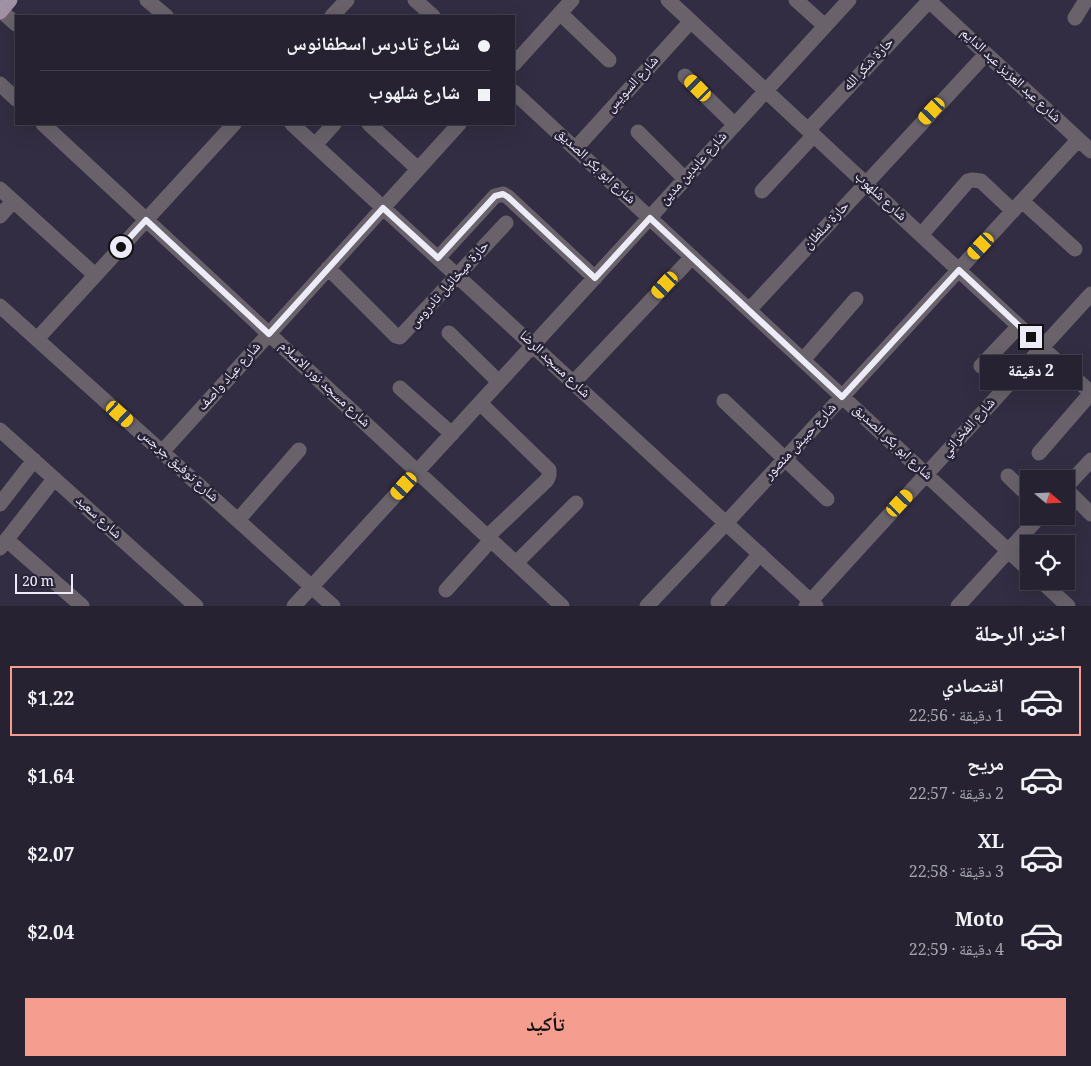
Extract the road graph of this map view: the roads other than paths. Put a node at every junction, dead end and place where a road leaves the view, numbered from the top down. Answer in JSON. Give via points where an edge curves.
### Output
{"nodes":[{"id":1,"x":10,"y":0,"type":"edge"},
{"id":2,"x":146,"y":0,"type":"edge"},
{"id":3,"x":347,"y":0,"type":"edge"},
{"id":4,"x":415,"y":0,"type":"edge"},
{"id":5,"x":572,"y":0,"type":"edge"},
{"id":6,"x":668,"y":0,"type":"edge"},
{"id":7,"x":796,"y":0,"type":"edge"},
{"id":8,"x":849,"y":0,"type":"edge"},
{"id":9,"x":929,"y":0,"type":"edge"},
{"id":10,"x":1086,"y":0,"type":"edge"},
{"id":11,"x":0,"y":11,"type":"edge"},
{"id":12,"x":560,"y":13,"type":"junction"},
{"id":13,"x":165,"y":15,"type":"edge"},
{"id":14,"x":333,"y":15,"type":"edge"},
{"id":15,"x":432,"y":15,"type":"edge"},
{"id":16,"x":1075,"y":18,"type":"dead end"},
{"id":17,"x":691,"y":21,"type":"junction"},
{"id":18,"x":15,"y":23,"type":"edge"},
{"id":19,"x":825,"y":26,"type":"junction"},
{"id":20,"x":986,"y":54,"type":"junction"},
{"id":21,"x":609,"y":60,"type":"dead end"},
{"id":22,"x":515,"y":63,"type":"edge"},
{"id":23,"x":685,"y":76,"type":"dead end"},
{"id":24,"x":0,"y":84,"type":"edge"},
{"id":25,"x":766,"y":91,"type":"junction"},
{"id":26,"x":515,"y":93,"type":"edge"},
{"id":27,"x":15,"y":98,"type":"edge"},
{"id":28,"x":44,"y":125,"type":"edge"},
{"id":29,"x":231,"y":125,"type":"edge"},
{"id":30,"x":293,"y":125,"type":"edge"},
{"id":31,"x":333,"y":125,"type":"edge"},
{"id":32,"x":370,"y":125,"type":"edge"},
{"id":33,"x":459,"y":125,"type":"edge"},
{"id":34,"x":734,"y":125,"type":"junction"},
{"id":35,"x":638,"y":132,"type":"dead end"},
{"id":36,"x":811,"y":133,"type":"junction"},
{"id":37,"x":1078,"y":140,"type":"junction"},
{"id":38,"x":315,"y":145,"type":"junction"},
{"id":39,"x":575,"y":149,"type":"junction"},
{"id":40,"x":1091,"y":151,"type":"edge"},
{"id":41,"x":418,"y":169,"type":"junction"},
{"id":42,"x":686,"y":179,"type":"junction"},
{"id":43,"x":866,"y":184,"type":"junction"},
{"id":44,"x":0,"y":189,"type":"edge"},
{"id":45,"x":762,"y":191,"type":"dead end"},
{"id":46,"x":13,"y":201,"type":"junction"},
{"id":47,"x":1018,"y":206,"type":"junction"},
{"id":48,"x":383,"y":208,"type":"junction"},
{"id":49,"x":0,"y":216,"type":"edge"},
{"id":50,"x":650,"y":218,"type":"junction"},
{"id":51,"x":146,"y":220,"type":"junction"},
{"id":52,"x":506,"y":223,"type":"dead end"},
{"id":53,"x":921,"y":236,"type":"junction"},
{"id":54,"x":1075,"y":249,"type":"dead end"},
{"id":55,"x":692,"y":257,"type":"junction"},
{"id":56,"x":438,"y":258,"type":"junction"},
{"id":57,"x":328,"y":268,"type":"junction"},
{"id":58,"x":959,"y":270,"type":"junction"},
{"id":59,"x":95,"y":275,"type":"junction"},
{"id":60,"x":457,"y":276,"type":"junction"},
{"id":61,"x":595,"y":278,"type":"junction"},
{"id":62,"x":1091,"y":294,"type":"edge"},
{"id":63,"x":856,"y":299,"type":"dead end"},
{"id":64,"x":0,"y":306,"type":"edge"},
{"id":65,"x":749,"y":310,"type":"junction"},
{"id":66,"x":1019,"y":326,"type":"junction"},
{"id":67,"x":450,"y":333,"type":"dead end"},
{"id":68,"x":269,"y":334,"type":"junction"},
{"id":69,"x":37,"y":339,"type":"junction"},
{"id":70,"x":533,"y":346,"type":"junction"},
{"id":71,"x":1042,"y":348,"type":"junction"},
{"id":72,"x":803,"y":360,"type":"junction"},
{"id":73,"x":981,"y":366,"type":"dead end"},
{"id":74,"x":499,"y":382,"type":"junction"},
{"id":75,"x":573,"y":383,"type":"junction"},
{"id":76,"x":400,"y":388,"type":"dead end"},
{"id":77,"x":1091,"y":393,"type":"edge"},
{"id":78,"x":842,"y":397,"type":"junction"},
{"id":79,"x":724,"y":401,"type":"dead end"},
{"id":80,"x":480,"y":403,"type":"junction"},
{"id":81,"x":0,"y":430,"type":"edge"},
{"id":82,"x":452,"y":434,"type":"junction"},
{"id":83,"x":299,"y":450,"type":"dead end"},
{"id":84,"x":162,"y":452,"type":"junction"},
{"id":85,"x":1038,"y":452,"type":"dead end"},
{"id":86,"x":786,"y":458,"type":"junction"},
{"id":87,"x":34,"y":460,"type":"junction"},
{"id":88,"x":1091,"y":460,"type":"edge"},
{"id":89,"x":418,"y":472,"type":"junction"},
{"id":90,"x":926,"y":475,"type":"junction"},
{"id":91,"x":1008,"y":476,"type":"dead end"},
{"id":92,"x":1075,"y":478,"type":"edge"},
{"id":93,"x":54,"y":479,"type":"junction"},
{"id":94,"x":1020,"y":487,"type":"edge"},
{"id":95,"x":1075,"y":497,"type":"edge"},
{"id":96,"x":827,"y":499,"type":"dead end"},
{"id":97,"x":576,"y":503,"type":"dead end"},
{"id":98,"x":0,"y":504,"type":"edge"},
{"id":99,"x":1091,"y":514,"type":"edge"},
{"id":100,"x":238,"y":520,"type":"junction"},
{"id":101,"x":726,"y":523,"type":"junction"},
{"id":102,"x":1032,"y":525,"type":"edge"},
{"id":103,"x":489,"y":539,"type":"junction"},
{"id":104,"x":3,"y":544,"type":"edge"},
{"id":105,"x":1009,"y":551,"type":"junction"},
{"id":106,"x":760,"y":554,"type":"junction"},
{"id":107,"x":1020,"y":561,"type":"edge"},
{"id":108,"x":516,"y":563,"type":"junction"},
{"id":109,"x":312,"y":587,"type":"junction"},
{"id":110,"x":446,"y":590,"type":"dead end"},
{"id":111,"x":1051,"y":590,"type":"edge"},
{"id":112,"x":718,"y":602,"type":"dead end"},
{"id":113,"x":187,"y":603,"type":"edge"},
{"id":114,"x":811,"y":604,"type":"edge"},
{"id":115,"x":82,"y":606,"type":"edge"},
{"id":116,"x":294,"y":606,"type":"edge"},
{"id":117,"x":333,"y":606,"type":"edge"},
{"id":118,"x":562,"y":606,"type":"edge"},
{"id":119,"x":647,"y":606,"type":"edge"},
{"id":120,"x":958,"y":606,"type":"edge"},
{"id":121,"x":1068,"y":606,"type":"edge"}],
"edges":[{"from":1,"to":11,"type":"main road"},
{"from":2,"to":13,"type":"street"},
{"from":3,"to":14,"type":"street"},
{"from":4,"to":15,"type":"street"},
{"from":5,"to":12,"type":"street"},
{"from":6,"to":17,"type":"street","name":"شارع شلهوب"},
{"from":7,"to":19,"type":"street"},
{"from":8,"to":19,"type":"street","name":"شارع عابدين مدين"},
{"from":9,"to":20,"type":"street","name":"شارع عبد العزيز عبد الدايم"},
{"from":9,"to":36,"type":"street","name":"حارة شكر الله"},
{"from":10,"to":16,"type":"street"},
{"from":11,"to":18,"type":"street"},
{"from":12,"to":21,"type":"street"},
{"from":12,"to":22,"type":"street"},
{"from":17,"to":25,"type":"street","name":"شارع شلهوب"},
{"from":17,"to":39,"type":"street","name":"شارع السويس"},
{"from":19,"to":25,"type":"street","name":"شارع عابدين مدين"},
{"from":20,"to":37,"type":"street","name":"شارع عبد العزيز عبد الدايم"},
{"from":20,"to":43,"type":"street","name":"حارة سلطان"},
{"from":23,"to":34,"type":"street"},
{"from":24,"to":27,"type":"street"},
{"from":25,"to":34,"type":"street","name":"شارع عابدين مدين"},
{"from":25,"to":36,"type":"street","name":"شارع شلهوب"},
{"from":26,"to":39,"type":"street","name":"شارع ابو بكر الصديق"},
{"from":28,"to":51,"type":"street","name":"شارع مسجد نور الاسلام"},
{"from":29,"to":51,"type":"street"},
{"from":30,"to":38,"type":"street","name":"شارع مسجد الرضا"},
{"from":31,"to":38,"type":"street"},
{"from":32,"to":41,"type":"street"},
{"from":33,"to":41,"type":"street","name":"شارع عياد واصف"},
{"from":34,"to":42,"type":"street","name":"شارع عابدين مدين"},
{"from":35,"to":42,"type":"street"},
{"from":36,"to":43,"type":"street","name":"شارع شلهوب"},
{"from":36,"to":45,"type":"street","name":"حارة شكر الله"},
{"from":37,"to":40,"type":"street","name":"شارع عبد العزيز عبد الدايم"},
{"from":37,"to":47,"type":"street","name":"شارع حبيش منصور"},
{"from":38,"to":48,"type":"street","name":"شارع مسجد الرضا"},
{"from":39,"to":50,"type":"street","name":"شارع ابو بكر الصديق"},
{"from":41,"to":48,"type":"street","name":"شارع عياد واصف"},
{"from":42,"to":50,"type":"street","name":"شارع عابدين مدين"},
{"from":43,"to":53,"type":"street","name":"شارع شلهوب"},
{"from":43,"to":65,"type":"street","name":"حارة سلطان"},
{"from":44,"to":46,"type":"street"},
{"from":46,"to":49,"type":"street"},
{"from":46,"to":59,"type":"street"},
{"from":47,"to":53,"type":"street","via":[[981,181],[968,181]]},
{"from":47,"to":54,"type":"street"},
{"from":47,"to":58,"type":"street","name":"شارع حبيش منصور"},
{"from":48,"to":56,"type":"street","name":"شارع مسجد الرضا"},
{"from":48,"to":57,"type":"street","name":"شارع عياد واصف"},
{"from":50,"to":55,"type":"street","name":"شارع ابو بكر الصديق"},
{"from":50,"to":61,"type":"street","name":"شارع عابدين مدين"},
{"from":51,"to":59,"type":"street"},
{"from":51,"to":68,"type":"street","name":"شارع مسجد نور الاسلام"},
{"from":52,"to":60,"type":"street","name":"حارة ميخائيل تادروس"},
{"from":53,"to":58,"type":"street","name":"شارع شلهوب"},
{"from":55,"to":65,"type":"street","name":"شارع ابو بكر الصديق"},
{"from":55,"to":75,"type":"street"},
{"from":56,"to":60,"type":"street","name":"شارع مسجد الرضا"},
{"from":56,"to":61,"type":"street","via":[[495,196],[503,194]]},
{"from":57,"to":60,"type":"street","name":"حارة ميخائيل تادروس","via":[[398,337],[404,335]]},
{"from":57,"to":68,"type":"street","name":"شارع عياد واصف"},
{"from":58,"to":66,"type":"street","name":"شارع شلهوب"},
{"from":58,"to":78,"type":"street","name":"شارع حبيش منصور"},
{"from":59,"to":69,"type":"street"},
{"from":60,"to":70,"type":"street","name":"شارع مسجد الرضا"},
{"from":61,"to":70,"type":"street","name":"شارع عابدين مدين"},
{"from":62,"to":71,"type":"street","name":"شارع الفخراني"},
{"from":63,"to":72,"type":"street"},
{"from":64,"to":69,"type":"street","name":"شارع توفيق جرجس"},
{"from":65,"to":72,"type":"street","name":"شارع ابو بكر الصديق"},
{"from":66,"to":71,"type":"street","name":"شارع شلهوب"},
{"from":66,"to":73,"type":"street"},
{"from":67,"to":74,"type":"street"},
{"from":68,"to":84,"type":"street","name":"شارع عياد واصف"},
{"from":68,"to":89,"type":"street","name":"شارع مسجد نور الاسلام"},
{"from":69,"to":84,"type":"street","name":"شارع توفيق جرجس"},
{"from":70,"to":74,"type":"street","name":"شارع عابدين مدين"},
{"from":70,"to":75,"type":"street","name":"شارع مسجد الرضا"},
{"from":71,"to":77,"type":"street","name":"شارع شلهوب"},
{"from":71,"to":90,"type":"street","name":"شارع الفخراني"},
{"from":72,"to":78,"type":"street","name":"شارع ابو بكر الصديق"},
{"from":74,"to":80,"type":"street","name":"شارع عابدين مدين"},
{"from":75,"to":101,"type":"street","name":"شارع مسجد الرضا"},
{"from":76,"to":82,"type":"street"},
{"from":77,"to":85,"type":"street"},
{"from":78,"to":86,"type":"street","name":"شارع حبيش منصور"},
{"from":78,"to":90,"type":"street","name":"شارع ابو بكر الصديق"},
{"from":79,"to":86,"type":"street"},
{"from":80,"to":82,"type":"street","name":"شارع عابدين مدين"},
{"from":80,"to":103,"type":"street","via":[[549,473],[547,480]]},
{"from":81,"to":87,"type":"street","name":"شارع سعيد"},
{"from":82,"to":89,"type":"street","name":"شارع عابدين مدين"},
{"from":83,"to":100,"type":"street"},
{"from":84,"to":100,"type":"street","name":"شارع توفيق جرجس"},
{"from":86,"to":96,"type":"street"},
{"from":86,"to":101,"type":"street","name":"شارع حبيش منصور"},
{"from":87,"to":93,"type":"street","name":"شارع سعيد"},
{"from":87,"to":98,"type":"street"},
{"from":88,"to":92,"type":"street"},
{"from":89,"to":103,"type":"street","name":"شارع مسجد نور الاسلام"},
{"from":89,"to":109,"type":"street","name":"شارع عابدين مدين"},
{"from":90,"to":105,"type":"street","name":"شارع ابو بكر الصديق"},
{"from":90,"to":114,"type":"street","name":"شارع الفخراني"},
{"from":91,"to":94,"type":"street"},
{"from":93,"to":104,"type":"street"},
{"from":93,"to":113,"type":"street","name":"شارع سعيد"},
{"from":95,"to":99,"type":"street"},
{"from":97,"to":108,"type":"street"},
{"from":100,"to":109,"type":"street","name":"شارع توفيق جرجس"},
{"from":101,"to":106,"type":"street","name":"شارع مسجد الرضا"},
{"from":101,"to":119,"type":"street","name":"شارع حبيش منصور"},
{"from":102,"to":105,"type":"street"},
{"from":103,"to":108,"type":"street","name":"شارع مسجد نور الاسلام"},
{"from":103,"to":110,"type":"street"},
{"from":104,"to":115,"type":"street"},
{"from":105,"to":107,"type":"street","name":"شارع ابو بكر الصديق"},
{"from":105,"to":120,"type":"street"},
{"from":106,"to":112,"type":"street"},
{"from":106,"to":114,"type":"street","name":"شارع مسجد الرضا"},
{"from":108,"to":118,"type":"street","name":"شارع مسجد نور الاسلام"},
{"from":109,"to":116,"type":"street","name":"شارع عابدين مدين"},
{"from":109,"to":117,"type":"street","name":"شارع توفيق جرجس"},
{"from":111,"to":121,"type":"street"}]}
